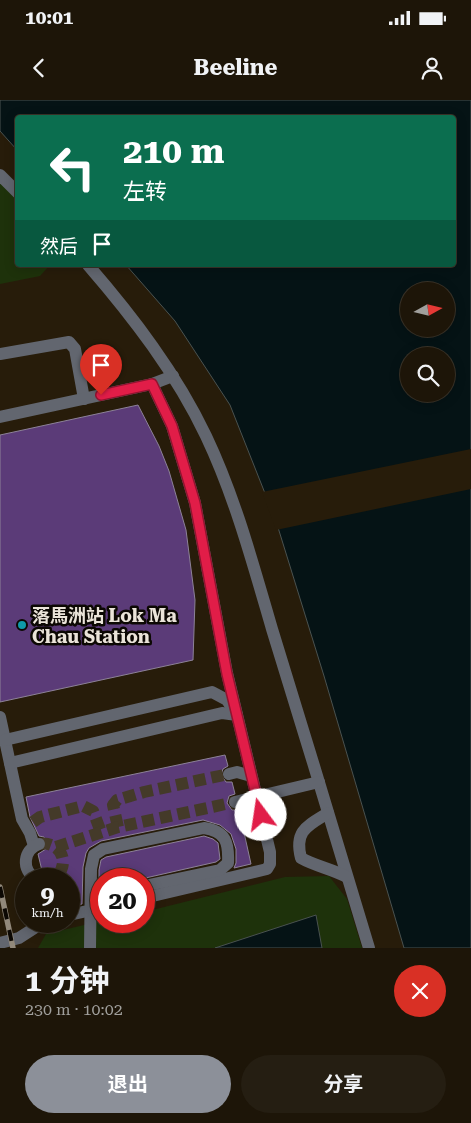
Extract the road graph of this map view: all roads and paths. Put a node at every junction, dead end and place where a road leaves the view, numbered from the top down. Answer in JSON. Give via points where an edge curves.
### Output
{"nodes":[{"id":1,"x":0,"y":175,"type":"edge"},
{"id":2,"x":15,"y":190,"type":"edge"},
{"id":3,"x":90,"y":267,"type":"edge"},
{"id":4,"x":0,"y":354,"type":"edge"},
{"id":5,"x":172,"y":376,"type":"junction"},
{"id":6,"x":152,"y":384,"type":"junction"},
{"id":7,"x":84,"y":399,"type":"junction"},
{"id":8,"x":0,"y":417,"type":"edge"},
{"id":9,"x":237,"y":715,"type":"junction"},
{"id":10,"x":0,"y":717,"type":"edge"},
{"id":11,"x":5,"y":740,"type":"junction"},
{"id":12,"x":10,"y":763,"type":"junction"},
{"id":13,"x":229,"y":774,"type":"tunnel mouth"},
{"id":14,"x":251,"y":776,"type":"junction"},
{"id":15,"x":319,"y":782,"type":"junction"},
{"id":16,"x":257,"y":797,"type":"junction"},
{"id":17,"x":235,"y":802,"type":"tunnel mouth"},
{"id":18,"x":328,"y":813,"type":"junction"},
{"id":19,"x":27,"y":868,"type":"edge"},
{"id":20,"x":91,"y":868,"type":"edge"},
{"id":21,"x":347,"y":877,"type":"junction"},
{"id":22,"x":155,"y":884,"type":"edge"},
{"id":23,"x":155,"y":895,"type":"edge"},
{"id":24,"x":27,"y":933,"type":"edge"},
{"id":25,"x":92,"y":933,"type":"edge"},
{"id":26,"x":1,"y":944,"type":"edge"},
{"id":27,"x":90,"y":948,"type":"edge"},
{"id":28,"x":369,"y":948,"type":"edge"}],
"edges":[{"from":1,"to":2,"type":"street"},
{"from":3,"to":5,"type":"street","via":[[122,304]]},
{"from":4,"to":7,"type":"street","via":[[69,342],[75,349]]},
{"from":5,"to":6,"type":"street"},
{"from":5,"to":15,"type":"street","via":[[205,435],[226,484]]},
{"from":6,"to":7,"type":"street"},
{"from":6,"to":9,"type":"street","via":[[172,426],[195,503]]},
{"from":7,"to":8,"type":"street"},
{"from":9,"to":11,"type":"street","via":[[227,700],[212,692]]},
{"from":9,"to":12,"type":"street","via":[[222,713]]},
{"from":9,"to":14,"type":"street"},
{"from":10,"to":11,"type":"street"},
{"from":11,"to":12,"type":"street"},
{"from":12,"to":19,"type":"street","via":[[22,819],[29,824],[36,845],[29,850],[25,862]]},
{"from":13,"to":14,"type":"street","via":[[237,772]]},
{"from":14,"to":16,"type":"street"},
{"from":15,"to":16,"type":"street"},
{"from":15,"to":18,"type":"street"},
{"from":16,"to":17,"type":"street"},
{"from":16,"to":23,"type":"street","via":[[270,852],[270,864],[266,870]]},
{"from":18,"to":21,"type":"street"},
{"from":18,"to":21,"type":"street","via":[[310,824],[299,837],[301,858]]},
{"from":20,"to":22,"type":"street","via":[[94,855],[103,849],[204,828],[216,829],[225,839],[228,863],[220,870]]},
{"from":21,"to":28,"type":"street"},
{"from":24,"to":26,"type":"street"},
{"from":25,"to":27,"type":"street"}]}
